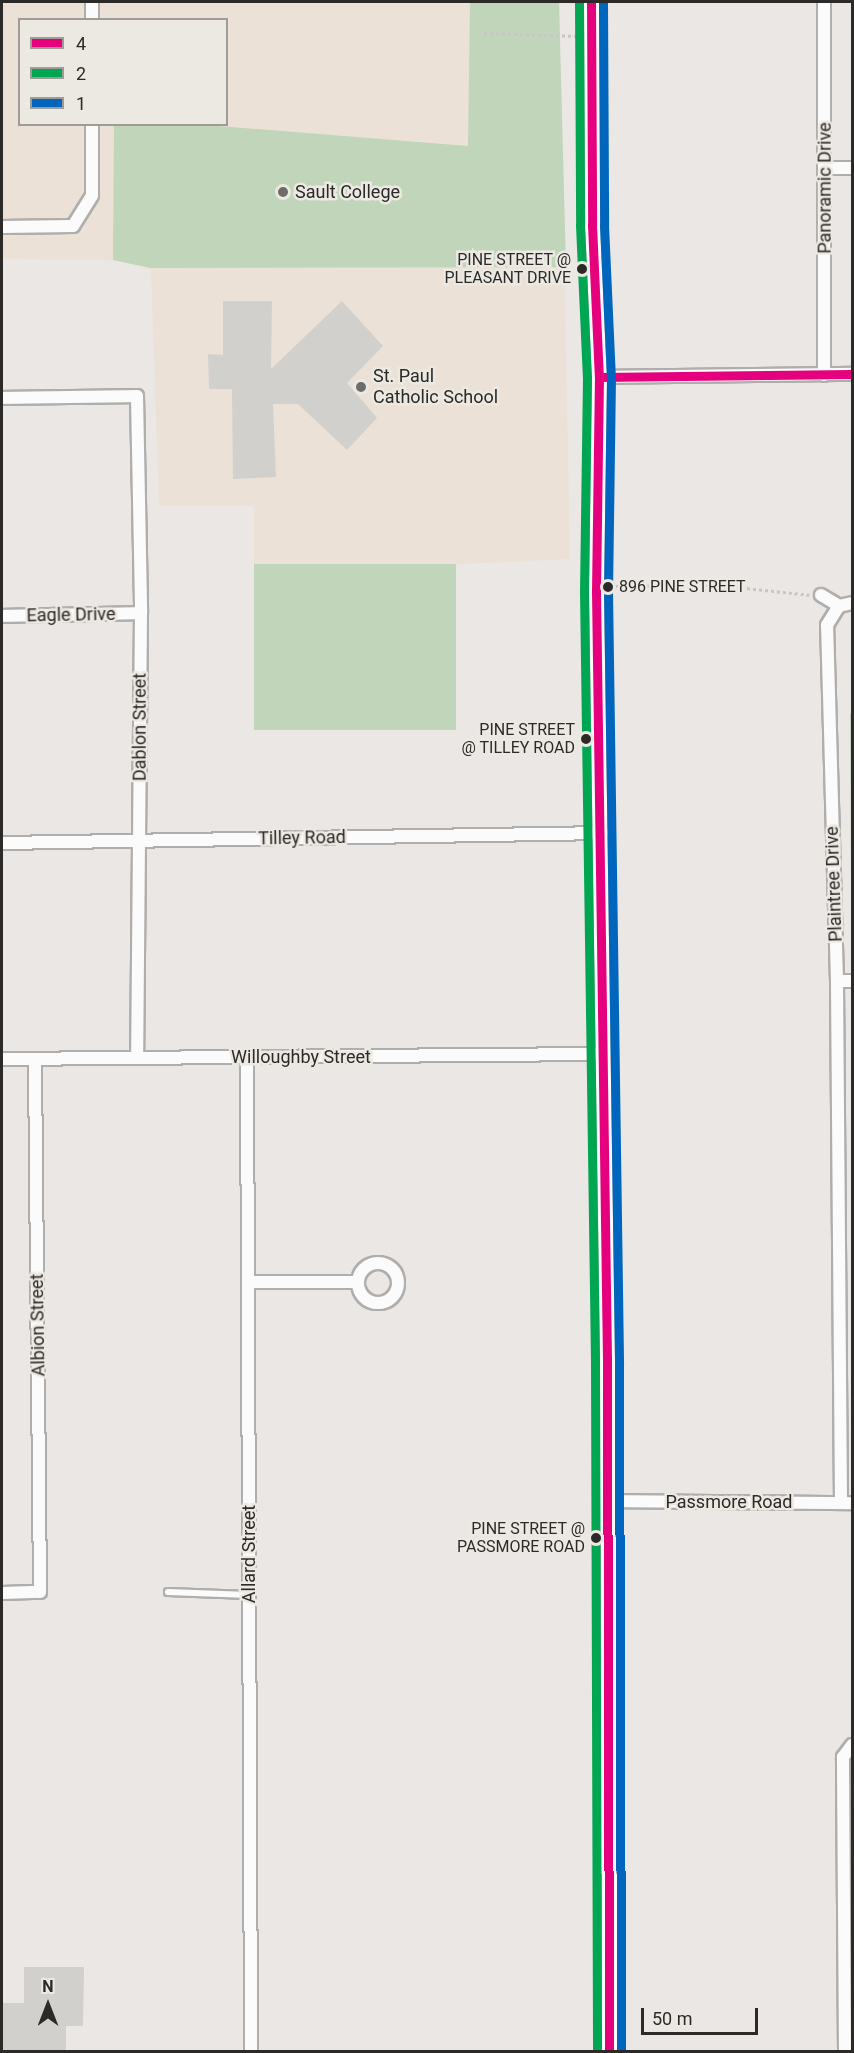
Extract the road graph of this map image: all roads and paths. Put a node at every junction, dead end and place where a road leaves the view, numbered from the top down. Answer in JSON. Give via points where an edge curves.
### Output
{"nodes":[{"id":1,"x":92,"y":2,"type":"edge"},
{"id":2,"x":591,"y":2,"type":"edge"},
{"id":3,"x":824,"y":2,"type":"edge"},
{"id":4,"x":92,"y":18,"type":"edge"},
{"id":5,"x":484,"y":33,"type":"dead end"},
{"id":6,"x":591,"y":36,"type":"junction"},
{"id":7,"x":92,"y":126,"type":"edge"},
{"id":8,"x":826,"y":168,"type":"junction"},
{"id":9,"x":852,"y":168,"type":"edge"},
{"id":10,"x":2,"y":227,"type":"edge"},
{"id":11,"x":852,"y":374,"type":"edge"},
{"id":12,"x":824,"y":375,"type":"junction"},
{"id":13,"x":599,"y":377,"type":"junction"},
{"id":14,"x":2,"y":398,"type":"edge"},
{"id":15,"x":596,"y":586,"type":"junction"},
{"id":16,"x":821,"y":595,"type":"joint"},
{"id":17,"x":852,"y":603,"type":"edge"},
{"id":18,"x":839,"y":606,"type":"junction"},
{"id":19,"x":141,"y":613,"type":"junction"},
{"id":20,"x":2,"y":616,"type":"edge"},
{"id":21,"x":602,"y":833,"type":"junction"},
{"id":22,"x":140,"y":840,"type":"junction"},
{"id":23,"x":2,"y":843,"type":"edge"},
{"id":24,"x":837,"y":981,"type":"junction"},
{"id":25,"x":852,"y":981,"type":"edge"},
{"id":26,"x":601,"y":1054,"type":"junction"},
{"id":27,"x":247,"y":1057,"type":"junction"},
{"id":28,"x":137,"y":1058,"type":"junction"},
{"id":29,"x":2,"y":1059,"type":"edge"},
{"id":30,"x":35,"y":1059,"type":"junction"},
{"id":31,"x":838,"y":1226,"type":"junction"},
{"id":32,"x":852,"y":1226,"type":"edge"},
{"id":33,"x":249,"y":1282,"type":"junction"},
{"id":34,"x":358,"y":1282,"type":"dead end"},
{"id":35,"x":605,"y":1501,"type":"junction"},
{"id":36,"x":847,"y":1503,"type":"edge"},
{"id":37,"x":168,"y":1592,"type":"dead end"},
{"id":38,"x":2,"y":1593,"type":"edge"},
{"id":39,"x":250,"y":1594,"type":"junction"},
{"id":40,"x":852,"y":1745,"type":"edge"},
{"id":41,"x":848,"y":1957,"type":"edge"},
{"id":42,"x":251,"y":2052,"type":"edge"},
{"id":43,"x":609,"y":2052,"type":"edge"},
{"id":44,"x":845,"y":2052,"type":"edge"}],
"edges":[{"from":1,"to":4,"type":"street"},
{"from":2,"to":6,"type":"street"},
{"from":3,"to":8,"type":"street","name":"Panoramic Drive"},
{"from":5,"to":6,"type":"path"},
{"from":6,"to":13,"type":"street","via":[[592,225]]},
{"from":7,"to":10,"type":"street","via":[[92,195],[73,226]]},
{"from":8,"to":9,"type":"street"},
{"from":8,"to":12,"type":"street","name":"Panoramic Drive"},
{"from":11,"to":12,"type":"street"},
{"from":12,"to":13,"type":"street"},
{"from":13,"to":15,"type":"street"},
{"from":14,"to":19,"type":"street","name":"Dablon Street","via":[[137,396]]},
{"from":15,"to":16,"type":"path","via":[[717,585]]},
{"from":15,"to":21,"type":"street"},
{"from":16,"to":18,"type":"street"},
{"from":17,"to":18,"type":"street"},
{"from":18,"to":24,"type":"street","name":"Plaintree Drive","via":[[827,625]]},
{"from":19,"to":20,"type":"street","name":"Eagle Drive"},
{"from":19,"to":22,"type":"street","name":"Dablon Street"},
{"from":21,"to":22,"type":"street","name":"Tilley Road"},
{"from":21,"to":26,"type":"street"},
{"from":22,"to":23,"type":"street","name":"Tilley Road"},
{"from":22,"to":28,"type":"street","name":"Dablon Street"},
{"from":24,"to":25,"type":"street"},
{"from":24,"to":31,"type":"street","name":"Plaintree Drive"},
{"from":26,"to":27,"type":"street","name":"Willoughby Street"},
{"from":26,"to":35,"type":"street","via":[[607,1364]]},
{"from":27,"to":28,"type":"street","name":"Willoughby Street"},
{"from":27,"to":33,"type":"street","name":"Allard Street"},
{"from":28,"to":30,"type":"street","name":"Willoughby Street"},
{"from":29,"to":30,"type":"street","name":"Willoughby Street"},
{"from":30,"to":38,"type":"street","name":"Albion Street","via":[[40,1592]]},
{"from":31,"to":32,"type":"street"},
{"from":31,"to":36,"type":"street","name":"Plaintree Drive"},
{"from":33,"to":34,"type":"street"},
{"from":33,"to":39,"type":"street","name":"Allard Street"},
{"from":35,"to":36,"type":"street","name":"Passmore Road"},
{"from":35,"to":43,"type":"street"},
{"from":37,"to":39,"type":"lane"},
{"from":39,"to":42,"type":"street","name":"Allard Street"},
{"from":40,"to":41,"type":"street","via":[[843,1757]]},
{"from":41,"to":44,"type":"street"}]}
